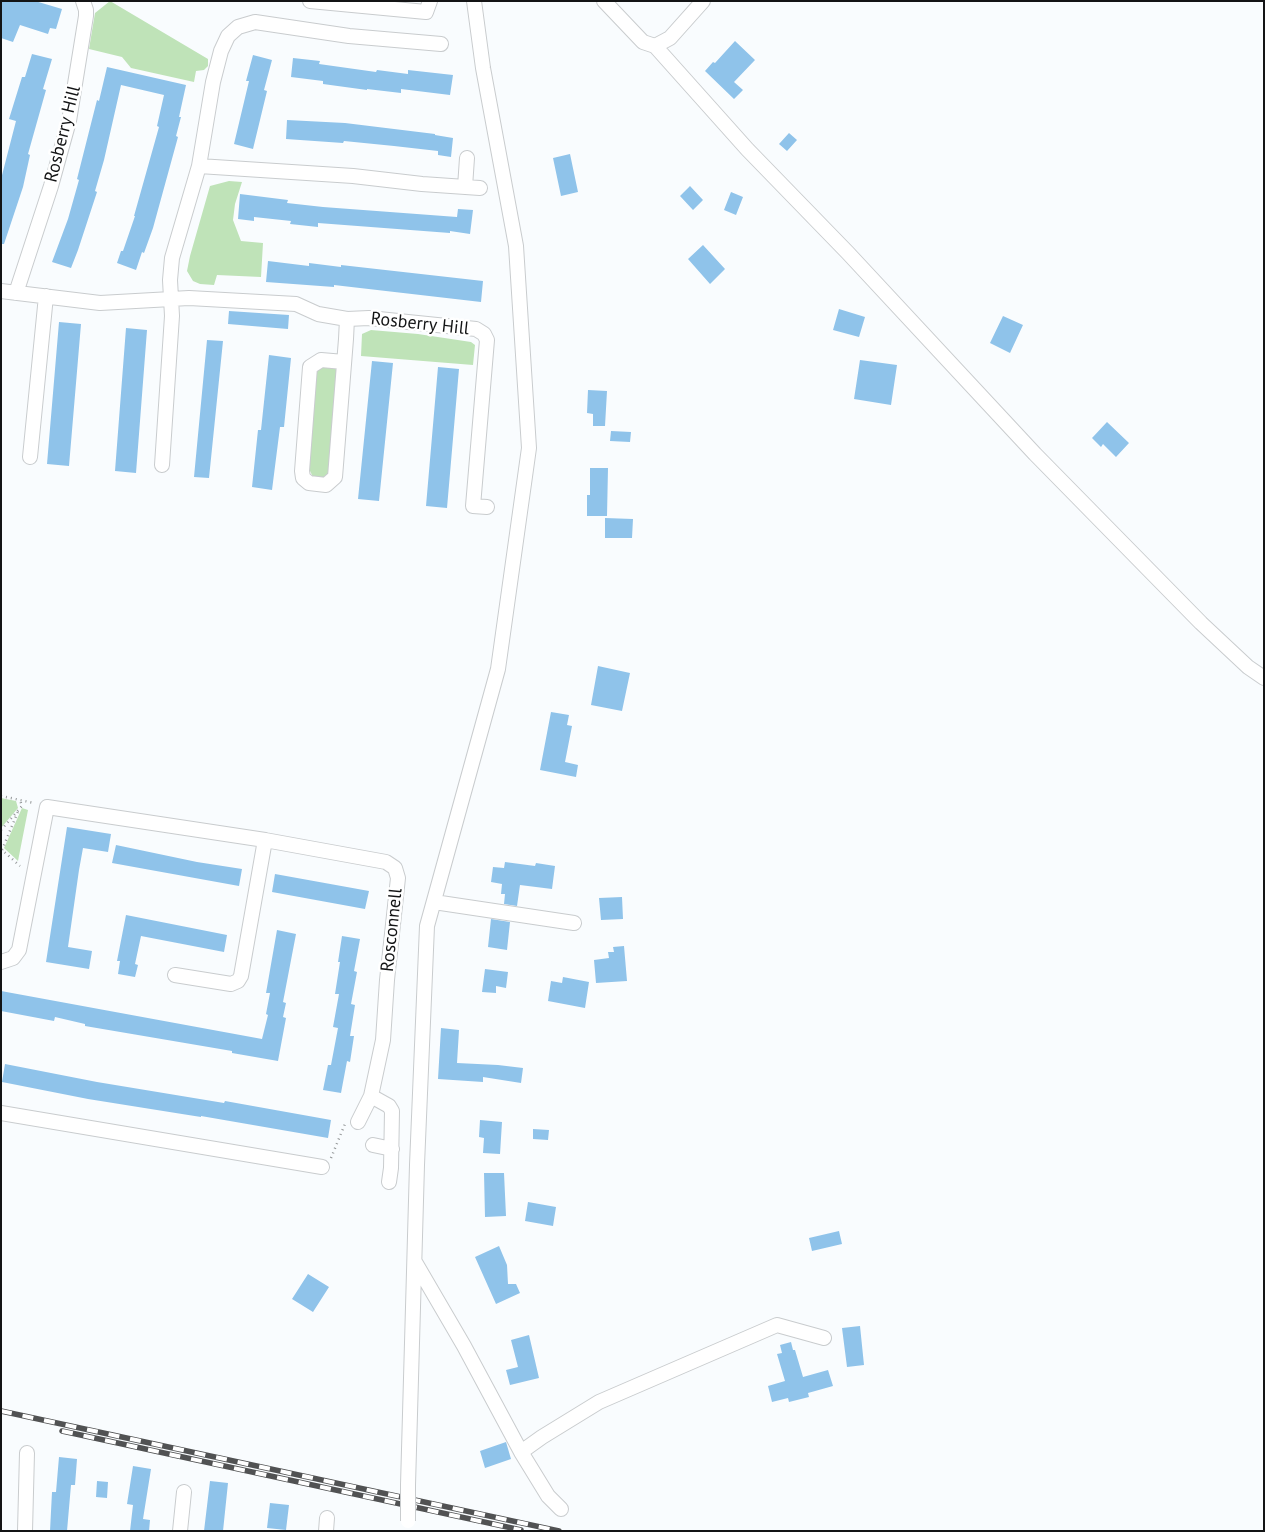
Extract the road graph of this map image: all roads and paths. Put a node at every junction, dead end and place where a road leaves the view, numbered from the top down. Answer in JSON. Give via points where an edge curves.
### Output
{"nodes":[{"id":1,"x":83,"y":1,"type":"edge"},
{"id":2,"x":310,"y":1,"type":"edge"},
{"id":3,"x":430,"y":1,"type":"edge"},
{"id":4,"x":474,"y":1,"type":"edge"},
{"id":5,"x":604,"y":1,"type":"edge"},
{"id":6,"x":703,"y":1,"type":"edge"},
{"id":7,"x":441,"y":44,"type":"dead end"},
{"id":8,"x":655,"y":46,"type":"junction"},
{"id":9,"x":467,"y":158,"type":"dead end"},
{"id":10,"x":199,"y":166,"type":"junction"},
{"id":11,"x":465,"y":187,"type":"junction"},
{"id":12,"x":480,"y":188,"type":"dead end"},
{"id":13,"x":1,"y":291,"type":"edge"},
{"id":14,"x":16,"y":293,"type":"junction"},
{"id":15,"x":46,"y":296,"type":"junction"},
{"id":16,"x":171,"y":298,"type":"junction"},
{"id":17,"x":347,"y":319,"type":"junction"},
{"id":18,"x":344,"y":362,"type":"junction"},
{"id":19,"x":30,"y":457,"type":"dead end"},
{"id":20,"x":162,"y":465,"type":"dead end"},
{"id":21,"x":487,"y":507,"type":"dead end"},
{"id":22,"x":1264,"y":678,"type":"edge"},
{"id":23,"x":1,"y":796,"type":"edge"},
{"id":24,"x":20,"y":800,"type":"junction"},
{"id":25,"x":47,"y":807,"type":"junction"},
{"id":26,"x":19,"y":809,"type":"junction"},
{"id":27,"x":1,"y":830,"type":"edge"},
{"id":28,"x":265,"y":840,"type":"junction"},
{"id":29,"x":2,"y":849,"type":"edge"},
{"id":30,"x":20,"y":866,"type":"dead end"},
{"id":31,"x":434,"y":902,"type":"junction"},
{"id":32,"x":574,"y":922,"type":"dead end"},
{"id":33,"x":1,"y":962,"type":"edge"},
{"id":34,"x":176,"y":975,"type":"dead end"},
{"id":35,"x":371,"y":1096,"type":"junction"},
{"id":36,"x":1,"y":1113,"type":"edge"},
{"id":37,"x":358,"y":1122,"type":"dead end"},
{"id":38,"x":373,"y":1145,"type":"dead end"},
{"id":39,"x":392,"y":1149,"type":"junction"},
{"id":40,"x":322,"y":1167,"type":"dead end"},
{"id":41,"x":389,"y":1182,"type":"dead end"},
{"id":42,"x":415,"y":1262,"type":"junction"},
{"id":43,"x":824,"y":1338,"type":"dead end"},
{"id":44,"x":521,"y":1452,"type":"junction"},
{"id":45,"x":27,"y":1453,"type":"dead end"},
{"id":46,"x":184,"y":1492,"type":"dead end"},
{"id":47,"x":561,"y":1509,"type":"dead end"},
{"id":48,"x":408,"y":1526,"type":"edge"},
{"id":49,"x":25,"y":1531,"type":"edge"},
{"id":50,"x":180,"y":1531,"type":"edge"}],
"edges":[{"from":1,"to":14,"type":"street","name":"Rosberry Hill","via":[[86,16],[69,121]]},
{"from":2,"to":3,"type":"street","via":[[426,12]]},
{"from":4,"to":31,"type":"street","via":[[516,246],[529,448],[498,669]]},
{"from":5,"to":8,"type":"street","via":[[643,42]]},
{"from":6,"to":8,"type":"street","via":[[670,38]]},
{"from":7,"to":10,"type":"street","via":[[349,36],[255,22],[238,27],[228,36],[221,50]]},
{"from":8,"to":22,"type":"street","via":[[746,149],[1036,454],[1201,623]]},
{"from":9,"to":11,"type":"street"},
{"from":10,"to":11,"type":"street"},
{"from":10,"to":16,"type":"street","via":[[172,258]]},
{"from":11,"to":12,"type":"street"},
{"from":13,"to":14,"type":"street","name":"Rosberry Hill"},
{"from":14,"to":15,"type":"street","name":"Rosberry Hill"},
{"from":15,"to":16,"type":"street","name":"Rosberry Hill","via":[[100,303]]},
{"from":15,"to":19,"type":"street"},
{"from":16,"to":17,"type":"street","name":"Rosberry Hill","via":[[296,304],[318,314]]},
{"from":16,"to":20,"type":"street"},
{"from":17,"to":18,"type":"street"},
{"from":17,"to":21,"type":"street","name":"Rosberry Hill","via":[[369,318],[476,329],[484,334],[487,340],[473,506]]},
{"from":18,"to":18,"type":"street","via":[[335,477],[326,485],[309,483],[303,478],[302,471],[310,367],[321,360]]},
{"from":23,"to":24,"type":"path"},
{"from":24,"to":25,"type":"path"},
{"from":24,"to":26,"type":"path","via":[[22,806]]},
{"from":25,"to":28,"type":"street","name":"Rosconnell"},
{"from":25,"to":33,"type":"street","via":[[19,950],[13,958]]},
{"from":26,"to":27,"type":"path"},
{"from":26,"to":29,"type":"path"},
{"from":28,"to":34,"type":"street","via":[[242,976],[231,984]]},
{"from":28,"to":35,"type":"street","name":"Rosconnell","via":[[386,862],[395,868],[398,878],[383,1040]]},
{"from":29,"to":30,"type":"path"},
{"from":31,"to":32,"type":"street"},
{"from":31,"to":42,"type":"street","via":[[427,926]]},
{"from":35,"to":37,"type":"street","name":"Rosconnell"},
{"from":35,"to":39,"type":"street","via":[[392,1111]]},
{"from":36,"to":40,"type":"street"},
{"from":38,"to":39,"type":"street"},
{"from":39,"to":41,"type":"street"},
{"from":42,"to":44,"type":"street"},
{"from":42,"to":48,"type":"street","bridge":true},
{"from":43,"to":44,"type":"street","via":[[777,1325],[599,1402]]},
{"from":44,"to":47,"type":"street","via":[[548,1496]]},
{"from":45,"to":49,"type":"street"},
{"from":46,"to":50,"type":"street"}]}
